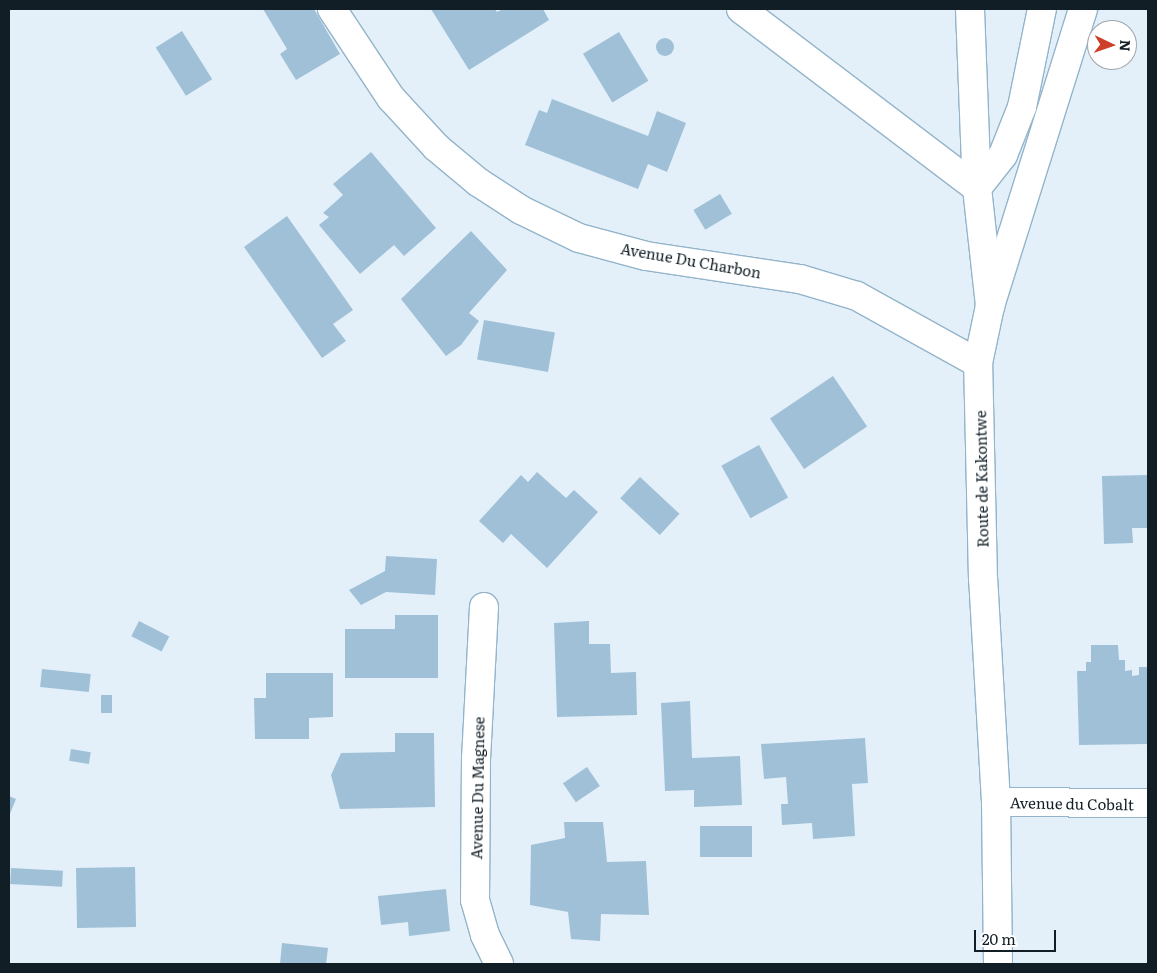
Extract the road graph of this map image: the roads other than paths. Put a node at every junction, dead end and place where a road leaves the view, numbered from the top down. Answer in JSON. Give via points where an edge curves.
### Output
{"nodes":[{"id":1,"x":332,"y":9,"type":"edge"},
{"id":2,"x":741,"y":9,"type":"edge"},
{"id":3,"x":970,"y":9,"type":"edge"},
{"id":4,"x":1042,"y":9,"type":"edge"},
{"id":5,"x":1083,"y":9,"type":"edge"},
{"id":6,"x":977,"y":188,"type":"junction"},
{"id":7,"x":990,"y":306,"type":"junction"},
{"id":8,"x":978,"y":363,"type":"junction"},
{"id":9,"x":484,"y":607,"type":"dead end"},
{"id":10,"x":996,"y":802,"type":"junction"},
{"id":11,"x":1148,"y":803,"type":"edge"},
{"id":12,"x":500,"y":964,"type":"edge"},
{"id":13,"x":998,"y":964,"type":"edge"}],
"edges":[{"from":1,"to":8,"type":"street","name":"Avenue Du Charbon","via":[[391,98],[436,147],[478,182],[521,210],[579,238],[646,256],[800,279],[857,296]]},
{"from":2,"to":6,"type":"street"},
{"from":3,"to":6,"type":"street"},
{"from":4,"to":6,"type":"street","via":[[1022,107],[1003,155]]},
{"from":5,"to":7,"type":"street","name":"Route de Kakontwe"},
{"from":6,"to":7,"type":"street"},
{"from":7,"to":8,"type":"street","name":"Route de Kakontwe"},
{"from":8,"to":10,"type":"street","name":"Route de Kakontwe","via":[[983,579]]},
{"from":9,"to":12,"type":"street","name":"Avenue Du Magnese","via":[[476,758],[475,900],[485,935]]},
{"from":10,"to":11,"type":"street","name":"Avenue du Cobalt"},
{"from":10,"to":13,"type":"street","name":"Route de Kakontwe"}]}
